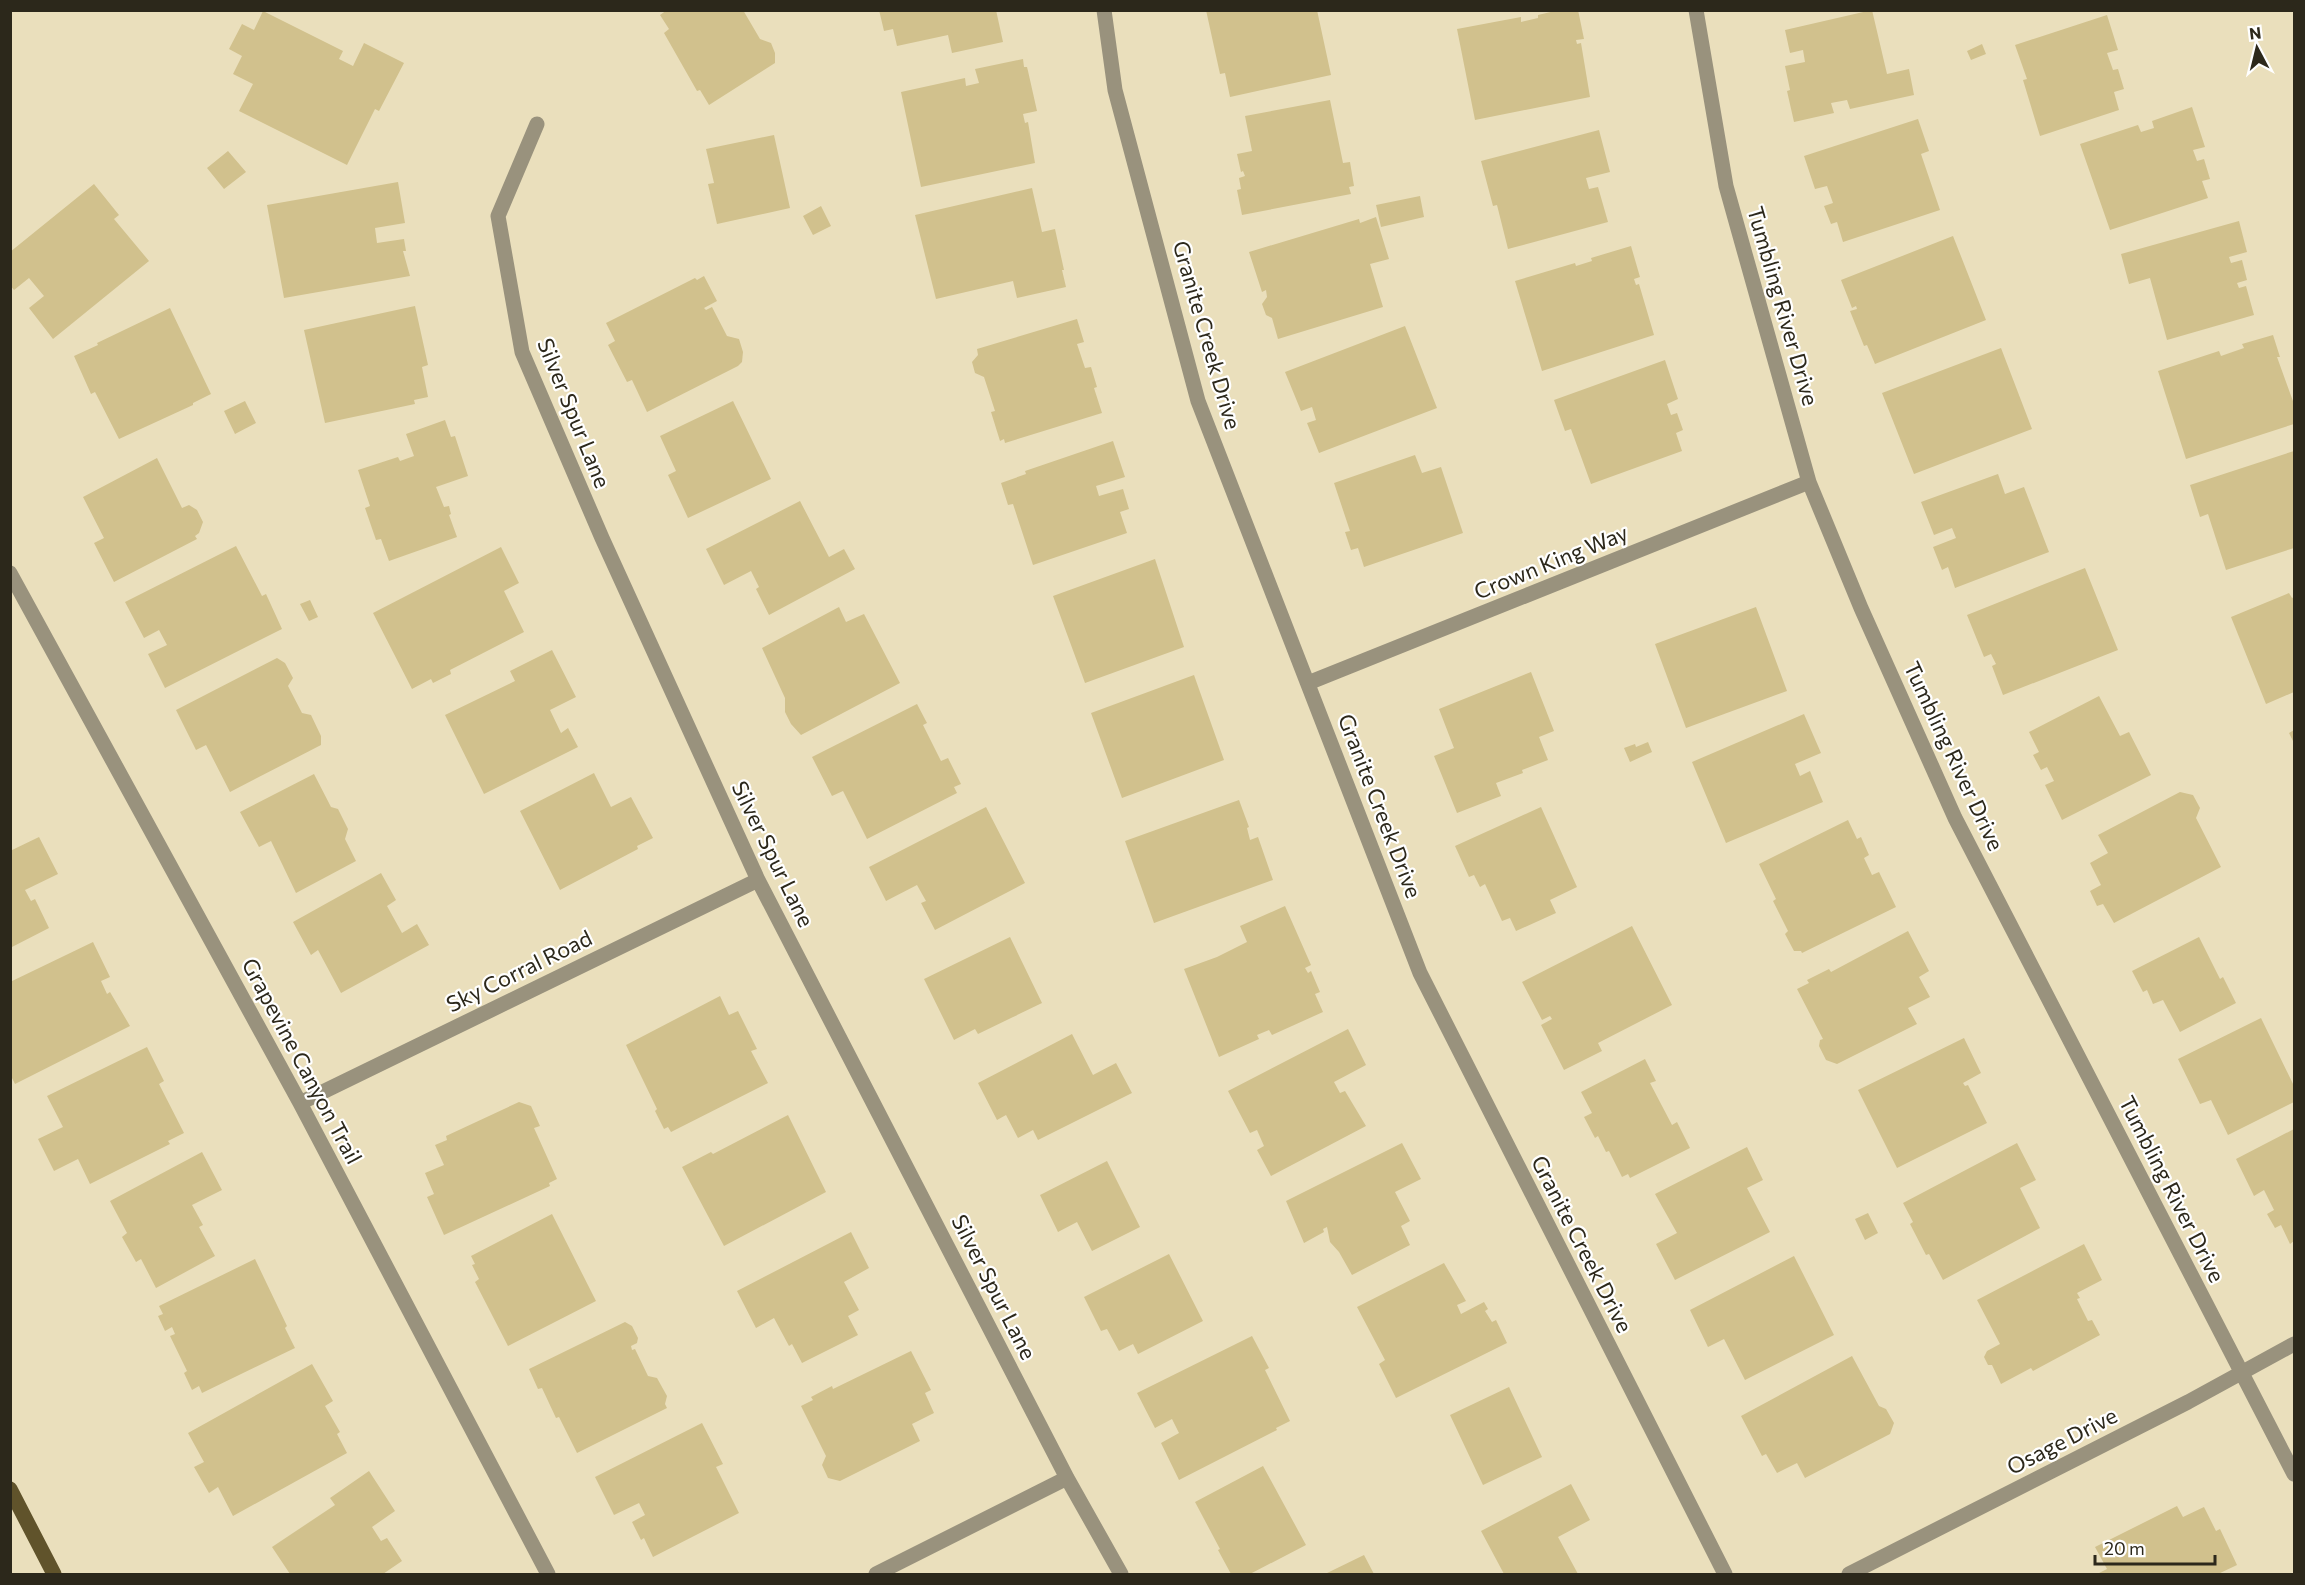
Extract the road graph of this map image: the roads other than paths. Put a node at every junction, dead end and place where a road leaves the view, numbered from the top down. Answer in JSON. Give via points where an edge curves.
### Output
{"nodes":[{"id":1,"x":1104,"y":10,"type":"edge"},
{"id":2,"x":1696,"y":10,"type":"edge"},
{"id":3,"x":537,"y":124,"type":"dead end"},
{"id":4,"x":1809,"y":482,"type":"junction"},
{"id":5,"x":10,"y":573,"type":"edge"},
{"id":6,"x":1308,"y":683,"type":"junction"},
{"id":7,"x":758,"y":879,"type":"junction"},
{"id":8,"x":300,"y":1103,"type":"junction"},
{"id":9,"x":2295,"y":1344,"type":"edge"},
{"id":10,"x":2242,"y":1372,"type":"junction"},
{"id":11,"x":2295,"y":1474,"type":"edge"},
{"id":12,"x":1067,"y":1478,"type":"junction"},
{"id":13,"x":10,"y":1489,"type":"edge"},
{"id":14,"x":54,"y":1575,"type":"edge"},
{"id":15,"x":548,"y":1575,"type":"edge"},
{"id":16,"x":876,"y":1575,"type":"edge"},
{"id":17,"x":1121,"y":1575,"type":"edge"},
{"id":18,"x":1725,"y":1575,"type":"edge"},
{"id":19,"x":1849,"y":1575,"type":"edge"}],
"edges":[{"from":1,"to":6,"type":"street","name":"Granite Creek Drive","via":[[1115,90],[1198,401]]},
{"from":2,"to":4,"type":"street","name":"Tumbling River Drive","via":[[1726,186]]},
{"from":3,"to":7,"type":"street","name":"Silver Spur Lane","via":[[498,216],[522,352]]},
{"from":4,"to":6,"type":"street","name":"Crown King Way"},
{"from":4,"to":10,"type":"street","name":"Tumbling River Drive","via":[[1955,819]]},
{"from":5,"to":8,"type":"street","name":"Grapevine Canyon Trail"},
{"from":6,"to":18,"type":"street","name":"Granite Creek Drive","via":[[1420,974]]},
{"from":7,"to":8,"type":"street","name":"Sky Corral Road"},
{"from":7,"to":12,"type":"street","name":"Silver Spur Lane"},
{"from":8,"to":15,"type":"street","name":"Grapevine Canyon Trail"},
{"from":9,"to":10,"type":"street","name":"Osage Drive"},
{"from":10,"to":11,"type":"street","name":"Tumbling River Drive"},
{"from":10,"to":19,"type":"street","name":"Osage Drive"},
{"from":12,"to":16,"type":"street"},
{"from":12,"to":17,"type":"street","name":"Silver Spur Lane"},
{"from":13,"to":14,"type":"main road"}]}
